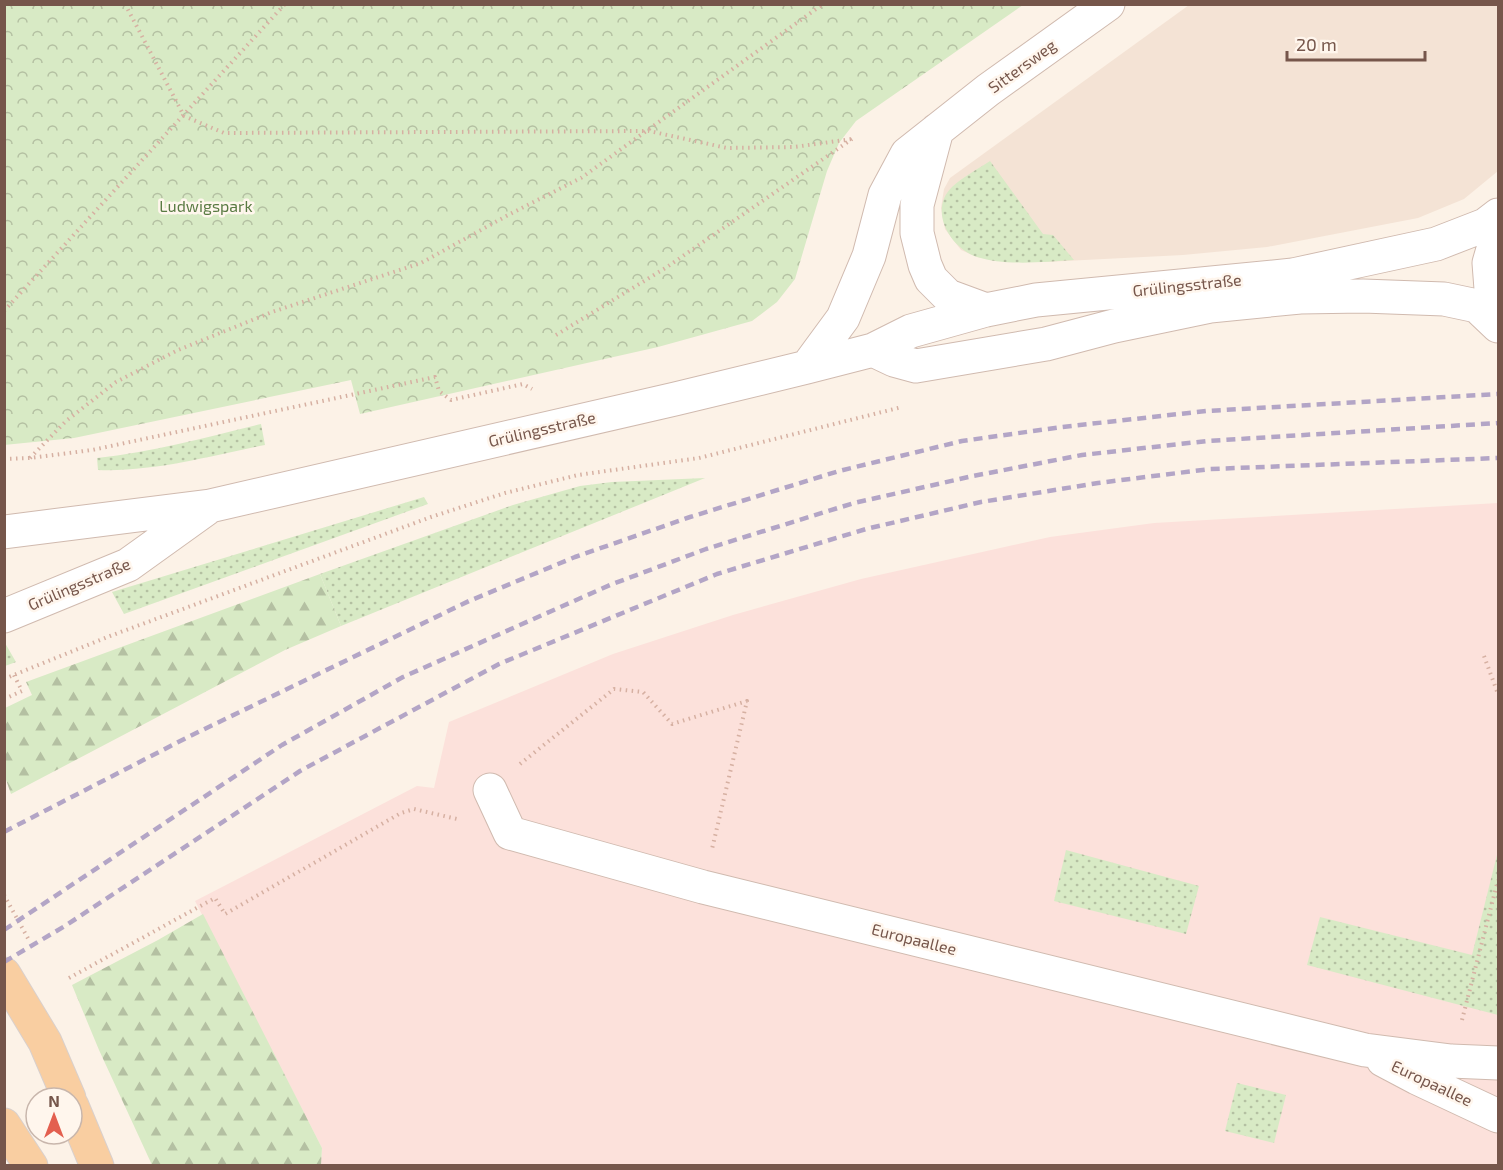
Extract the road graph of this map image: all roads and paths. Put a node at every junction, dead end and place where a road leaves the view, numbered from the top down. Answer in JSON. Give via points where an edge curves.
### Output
{"nodes":[{"id":1,"x":126,"y":4,"type":"edge"},
{"id":2,"x":285,"y":4,"type":"edge"},
{"id":3,"x":823,"y":4,"type":"edge"},
{"id":4,"x":1108,"y":4,"type":"edge"},
{"id":5,"x":184,"y":116,"type":"junction"},
{"id":6,"x":649,"y":130,"type":"junction"},
{"id":7,"x":936,"y":130,"type":"junction"},
{"id":8,"x":1498,"y":215,"type":"edge"},
{"id":9,"x":1498,"y":232,"type":"edge"},
{"id":10,"x":932,"y":279,"type":"junction"},
{"id":11,"x":859,"y":282,"type":"junction"},
{"id":12,"x":986,"y":310,"type":"junction"},
{"id":13,"x":4,"y":311,"type":"edge"},
{"id":14,"x":1498,"y":315,"type":"edge"},
{"id":15,"x":1498,"y":326,"type":"edge"},
{"id":16,"x":911,"y":331,"type":"junction"},
{"id":17,"x":556,"y":335,"type":"dead end"},
{"id":18,"x":873,"y":350,"type":"junction"},
{"id":19,"x":807,"y":367,"type":"junction"},
{"id":20,"x":435,"y":377,"type":"dead end"},
{"id":21,"x":908,"y":405,"type":"dead end"},
{"id":22,"x":30,"y":458,"type":"junction"},
{"id":23,"x":4,"y":459,"type":"edge"},
{"id":24,"x":210,"y":506,"type":"junction"},
{"id":25,"x":4,"y":532,"type":"edge"},
{"id":26,"x":4,"y":616,"type":"edge"},
{"id":27,"x":1484,"y":656,"type":"dead end"},
{"id":28,"x":14,"y":675,"type":"junction"},
{"id":29,"x":4,"y":679,"type":"edge"},
{"id":30,"x":1498,"y":694,"type":"edge"},
{"id":31,"x":4,"y":699,"type":"edge"},
{"id":32,"x":490,"y":790,"type":"joint"},
{"id":33,"x":510,"y":833,"type":"junction"},
{"id":34,"x":1498,"y":880,"type":"edge"},
{"id":35,"x":703,"y":887,"type":"junction"},
{"id":36,"x":4,"y":974,"type":"edge"},
{"id":37,"x":69,"y":978,"type":"dead end"},
{"id":38,"x":1365,"y":1050,"type":"junction"},
{"id":39,"x":1451,"y":1061,"type":"junction"},
{"id":40,"x":1498,"y":1063,"type":"edge"},
{"id":41,"x":64,"y":1086,"type":"edge"},
{"id":42,"x":1498,"y":1116,"type":"edge"},
{"id":43,"x":4,"y":1125,"type":"edge"},
{"id":44,"x":84,"y":1135,"type":"edge"},
{"id":45,"x":31,"y":1166,"type":"edge"},
{"id":46,"x":97,"y":1166,"type":"edge"}],
"edges":[{"from":1,"to":5,"type":"path"},
{"from":2,"to":5,"type":"path"},
{"from":3,"to":6,"type":"path"},
{"from":4,"to":7,"type":"street","name":"Sittersweg"},
{"from":5,"to":6,"type":"path","via":[[224,133]]},
{"from":5,"to":13,"type":"path"},
{"from":6,"to":17,"type":"path","via":[[727,148],[794,147],[852,139],[667,267]]},
{"from":6,"to":22,"type":"path","via":[[581,178],[421,263],[272,312],[178,350],[116,382],[66,421]]},
{"from":7,"to":10,"type":"street","via":[[917,205],[917,233]]},
{"from":7,"to":11,"type":"street","name":"Sittersweg","via":[[907,154],[885,195]]},
{"from":8,"to":12,"type":"street","name":"Grülingsstraße","via":[[1485,225],[1436,244],[1293,275],[1036,300]]},
{"from":9,"to":14,"type":"street","via":[[1489,263],[1492,302]]},
{"from":10,"to":12,"type":"street","via":[[948,296]]},
{"from":10,"to":16,"type":"street","via":[[926,305]]},
{"from":11,"to":18,"type":"street","name":"Sittersweg"},
{"from":11,"to":19,"type":"street","name":"Sittersweg","via":[[843,318]]},
{"from":12,"to":16,"type":"street","name":"Grülingsstraße"},
{"from":15,"to":18,"type":"street","name":"Grülingsstraße","via":[[1477,306],[1444,299],[1300,297],[1210,306],[1046,344],[916,366]]},
{"from":16,"to":18,"type":"street","name":"Grülingsstraße"},
{"from":18,"to":19,"type":"street","name":"Grülingsstraße"},
{"from":19,"to":24,"type":"street","name":"Grülingsstraße"},
{"from":20,"to":22,"type":"path","via":[[92,450]]},
{"from":21,"to":28,"type":"path","via":[[699,458],[578,475],[505,493],[431,517]]},
{"from":22,"to":23,"type":"path"},
{"from":24,"to":25,"type":"street","name":"Grülingsstraße"},
{"from":24,"to":26,"type":"street","name":"Grülingsstraße","via":[[128,565]]},
{"from":27,"to":30,"type":"path"},
{"from":28,"to":29,"type":"path"},
{"from":28,"to":31,"type":"path","via":[[22,692]]},
{"from":32,"to":33,"type":"street"},
{"from":32,"to":35,"type":"path","via":[[614,689],[642,692],[672,724],[747,701]]},
{"from":33,"to":35,"type":"street","name":"Europaallee"},
{"from":33,"to":37,"type":"path","via":[[414,809],[401,813],[225,914],[215,898]]},
{"from":34,"to":39,"type":"path"},
{"from":35,"to":38,"type":"street","name":"Europaallee"},
{"from":36,"to":41,"type":"main road","via":[[45,1042]]},
{"from":38,"to":39,"type":"street","name":"Europaallee"},
{"from":38,"to":42,"type":"street","name":"Europaallee"},
{"from":39,"to":40,"type":"street","name":"Europaallee"},
{"from":43,"to":45,"type":"main road"},
{"from":44,"to":46,"type":"main road"}]}
